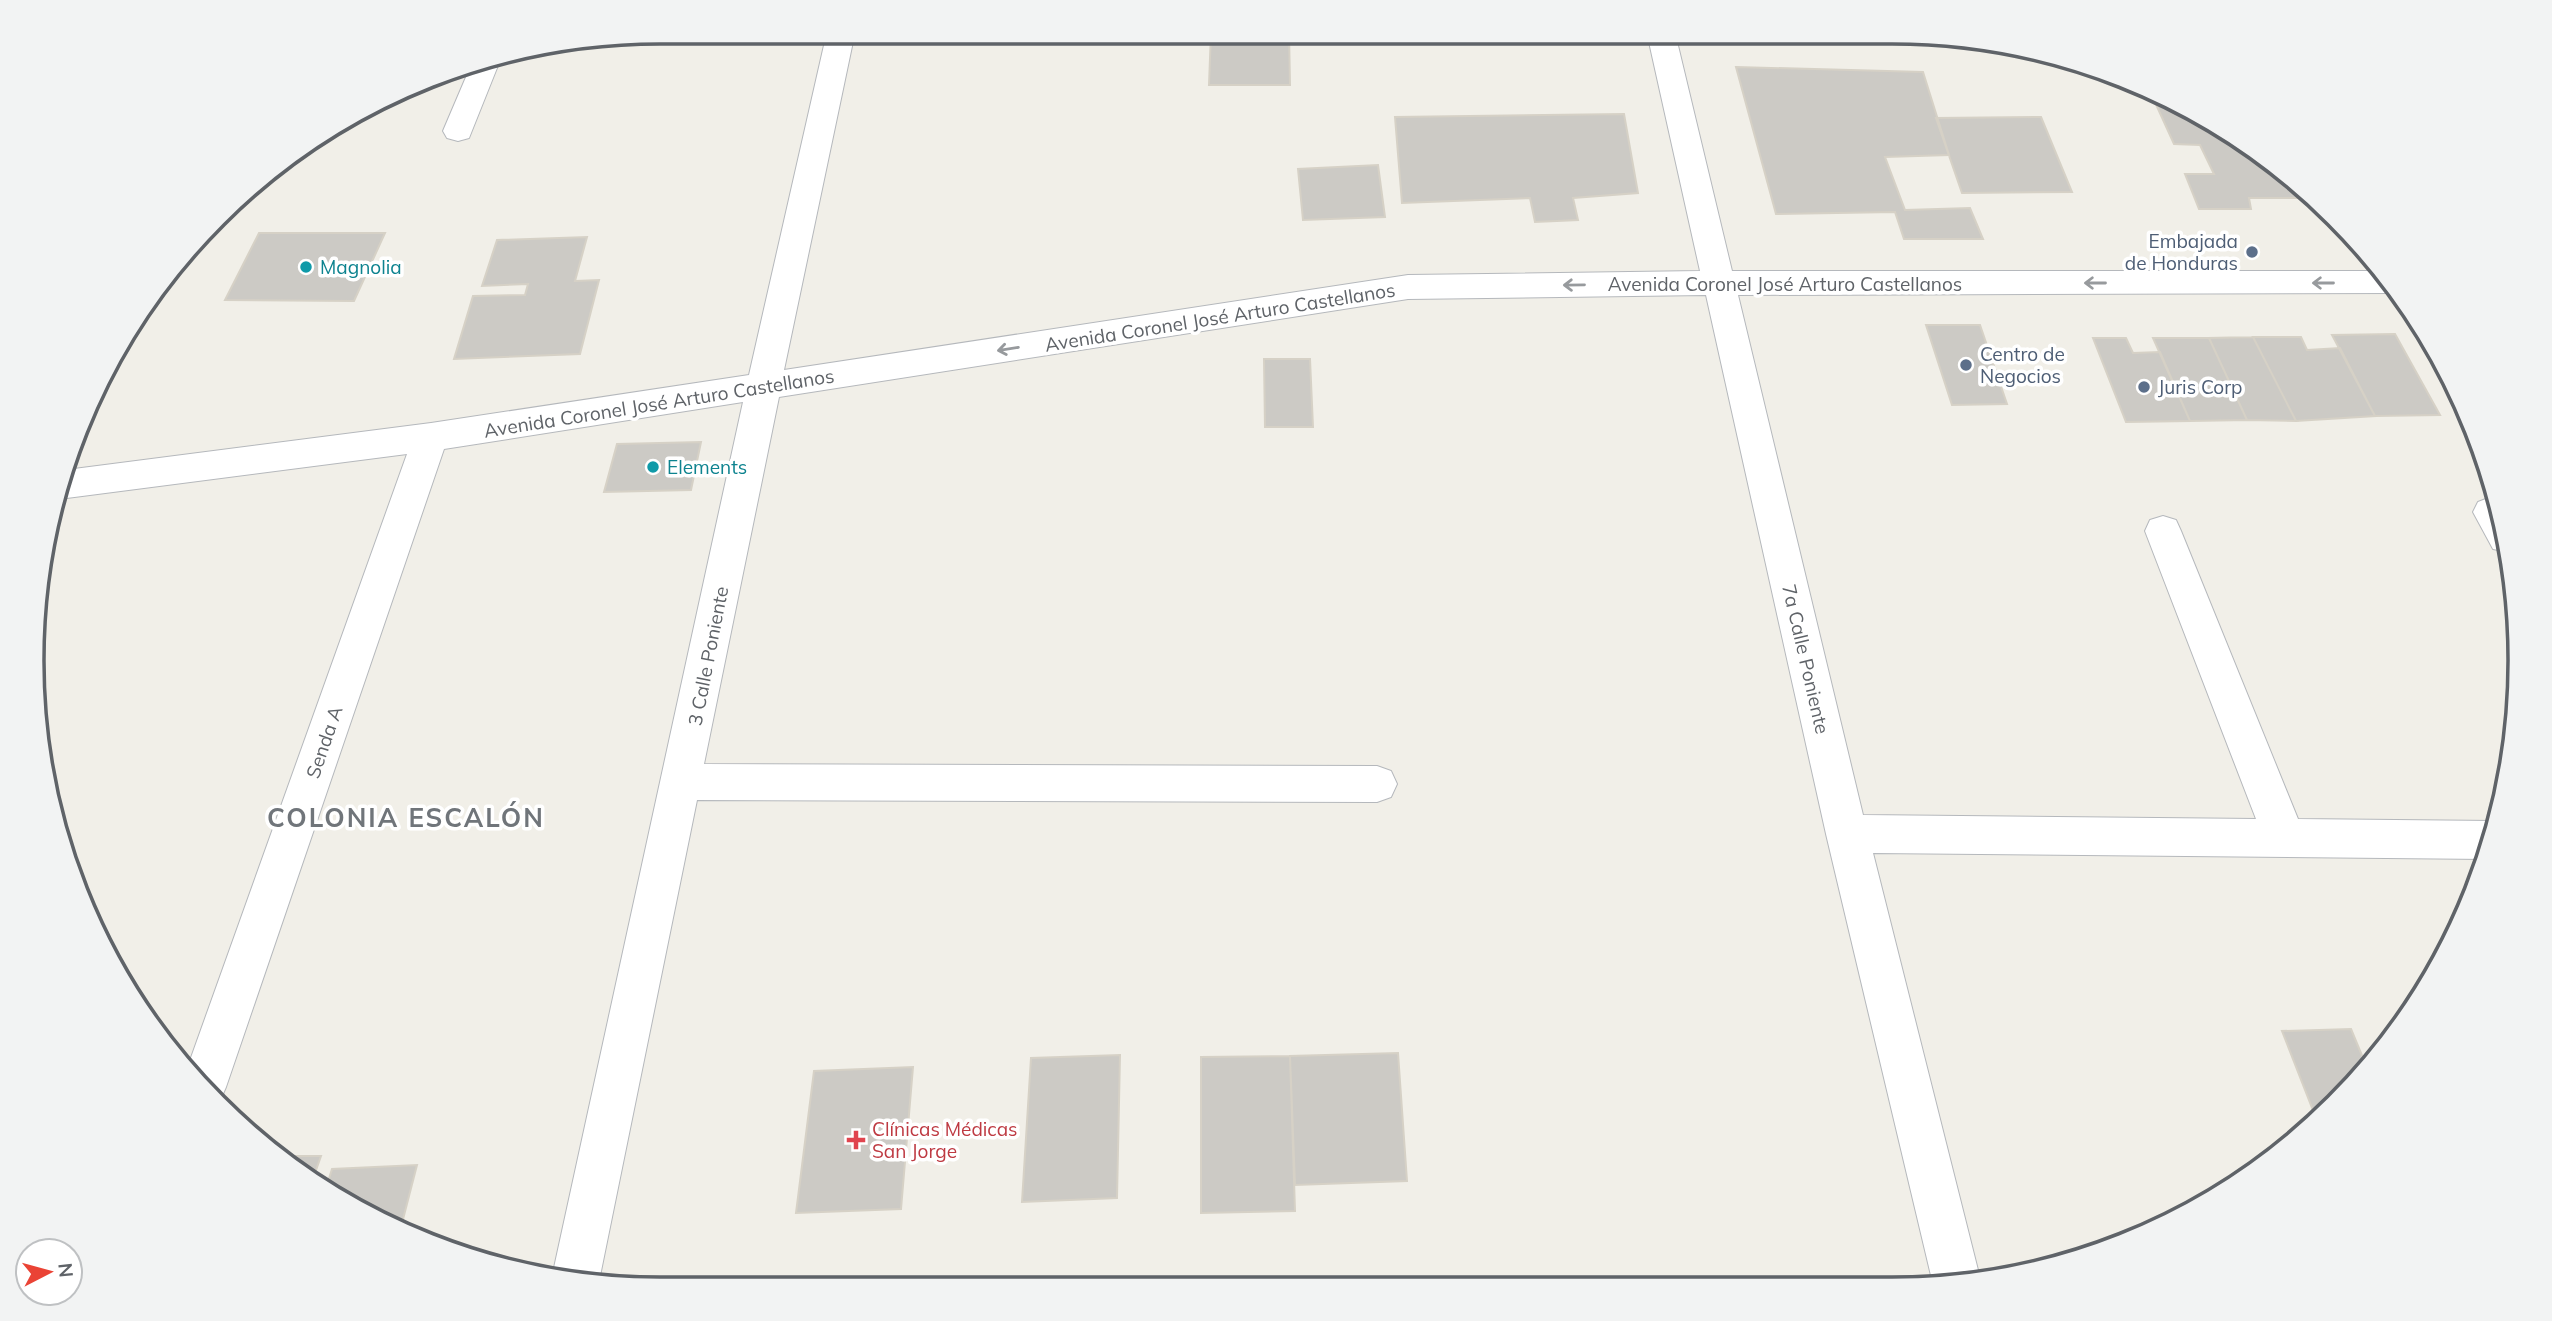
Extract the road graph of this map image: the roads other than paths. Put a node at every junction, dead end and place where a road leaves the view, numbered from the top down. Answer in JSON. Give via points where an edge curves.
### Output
{"nodes":[{"id":1,"x":838,"y":44,"type":"edge"},
{"id":2,"x":1664,"y":44,"type":"edge"},
{"id":3,"x":484,"y":70,"type":"edge"},
{"id":4,"x":458,"y":131,"type":"dead end"},
{"id":5,"x":1719,"y":283,"type":"junction"},
{"id":6,"x":2379,"y":283,"type":"edge"},
{"id":7,"x":761,"y":388,"type":"junction"},
{"id":8,"x":431,"y":437,"type":"junction"},
{"id":9,"x":70,"y":484,"type":"edge"},
{"id":10,"x":2163,"y":531,"type":"dead end"},
{"id":11,"x":683,"y":782,"type":"junction"},
{"id":12,"x":1377,"y":784,"type":"dead end"},
{"id":13,"x":1847,"y":834,"type":"junction"},
{"id":14,"x":2285,"y":839,"type":"junction"},
{"id":15,"x":2481,"y":840,"type":"edge"},
{"id":16,"x":206,"y":1077,"type":"edge"},
{"id":17,"x":577,"y":1271,"type":"edge"},
{"id":18,"x":1954,"y":1274,"type":"edge"}],
"edges":[{"from":1,"to":7,"type":"street","name":"3 Calle Poniente"},
{"from":2,"to":5,"type":"street","name":"7a Calle Poniente"},
{"from":3,"to":4,"type":"street"},
{"from":6,"to":5,"type":"street","name":"Avenida Coronel José Arturo Castellanos","one_way":true},
{"from":5,"to":7,"type":"street","name":"Avenida Coronel José Arturo Castellanos","one_way":true,"via":[[1408,287]]},
{"from":5,"to":13,"type":"street","name":"7a Calle Poniente"},
{"from":7,"to":8,"type":"street","name":"Avenida Coronel José Arturo Castellanos"},
{"from":7,"to":11,"type":"street","name":"3 Calle Poniente"},
{"from":8,"to":9,"type":"street","name":"Avenida Coronel José Arturo Castellanos"},
{"from":8,"to":16,"type":"street","name":"Senda A"},
{"from":10,"to":14,"type":"street"},
{"from":11,"to":12,"type":"street"},
{"from":11,"to":17,"type":"street","name":"3 Calle Poniente"},
{"from":13,"to":14,"type":"street"},
{"from":13,"to":18,"type":"street","name":"7a Calle Poniente"},
{"from":14,"to":15,"type":"street"}]}
